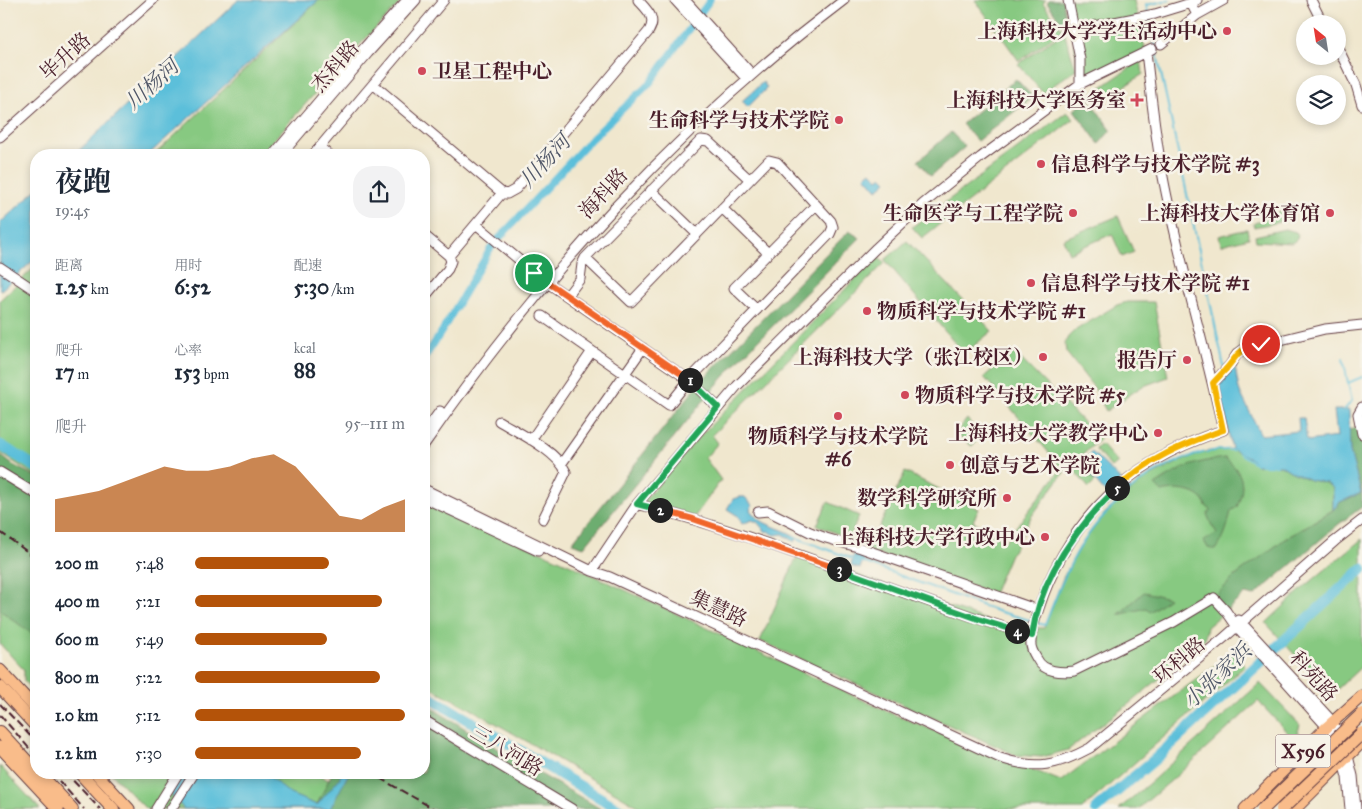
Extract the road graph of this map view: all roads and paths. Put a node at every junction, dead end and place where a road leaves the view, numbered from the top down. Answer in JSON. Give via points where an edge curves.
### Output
{"nodes":[{"id":1,"x":152,"y":0,"type":"edge"},
{"id":2,"x":407,"y":0,"type":"edge"},
{"id":3,"x":416,"y":0,"type":"edge"},
{"id":4,"x":444,"y":0,"type":"edge"},
{"id":5,"x":638,"y":0,"type":"edge"},
{"id":6,"x":675,"y":0,"type":"edge"},
{"id":7,"x":834,"y":0,"type":"edge"},
{"id":8,"x":844,"y":0,"type":"edge"},
{"id":9,"x":1068,"y":0,"type":"edge"},
{"id":10,"x":1224,"y":0,"type":"edge"},
{"id":11,"x":1311,"y":0,"type":"edge"},
{"id":12,"x":1194,"y":2,"type":"edge"},
{"id":13,"x":687,"y":5,"type":"edge"},
{"id":14,"x":1197,"y":15,"type":"junction"},
{"id":15,"x":1318,"y":15,"type":"edge"},
{"id":16,"x":1074,"y":30,"type":"junction"},
{"id":17,"x":1161,"y":44,"type":"dead end"},
{"id":18,"x":1346,"y":64,"type":"edge"},
{"id":19,"x":747,"y":74,"type":"junction"},
{"id":20,"x":373,"y":84,"type":"junction"},
{"id":21,"x":1080,"y":84,"type":"junction"},
{"id":22,"x":1362,"y":105,"type":"edge"},
{"id":23,"x":0,"y":138,"type":"edge"},
{"id":24,"x":320,"y":147,"type":"joint"},
{"id":25,"x":278,"y":149,"type":"edge"},
{"id":26,"x":286,"y":149,"type":"edge"},
{"id":27,"x":322,"y":149,"type":"edge"},
{"id":28,"x":749,"y":179,"type":"junction"},
{"id":29,"x":651,"y":190,"type":"junction"},
{"id":30,"x":502,"y":193,"type":"junction"},
{"id":31,"x":816,"y":204,"type":"junction"},
{"id":32,"x":722,"y":208,"type":"junction"},
{"id":33,"x":476,"y":224,"type":"junction"},
{"id":34,"x":696,"y":234,"type":"junction"},
{"id":35,"x":430,"y":239,"type":"edge"},
{"id":36,"x":768,"y":253,"type":"junction"},
{"id":37,"x":449,"y":256,"type":"junction"},
{"id":38,"x":586,"y":258,"type":"junction"},
{"id":39,"x":0,"y":267,"type":"edge"},
{"id":40,"x":544,"y":280,"type":"junction"},
{"id":41,"x":30,"y":286,"type":"edge"},
{"id":42,"x":430,"y":291,"type":"edge"},
{"id":43,"x":567,"y":296,"type":"junction"},
{"id":44,"x":757,"y":310,"type":"junction"},
{"id":45,"x":542,"y":316,"type":"dead end"},
{"id":46,"x":1362,"y":325,"type":"edge"},
{"id":47,"x":643,"y":348,"type":"junction"},
{"id":48,"x":592,"y":351,"type":"junction"},
{"id":49,"x":625,"y":374,"type":"junction"},
{"id":50,"x":689,"y":380,"type":"junction"},
{"id":51,"x":1213,"y":383,"type":"junction"},
{"id":52,"x":718,"y":407,"type":"junction"},
{"id":53,"x":1362,"y":407,"type":"edge"},
{"id":54,"x":499,"y":421,"type":"dead end"},
{"id":55,"x":430,"y":425,"type":"edge"},
{"id":56,"x":1362,"y":434,"type":"edge"},
{"id":57,"x":430,"y":437,"type":"edge"},
{"id":58,"x":531,"y":440,"type":"junction"},
{"id":59,"x":562,"y":463,"type":"junction"},
{"id":60,"x":0,"y":472,"type":"edge"},
{"id":61,"x":30,"y":490,"type":"edge"},
{"id":62,"x":430,"y":492,"type":"edge"},
{"id":63,"x":430,"y":501,"type":"edge"},
{"id":64,"x":637,"y":504,"type":"junction"},
{"id":65,"x":758,"y":512,"type":"dead end"},
{"id":66,"x":543,"y":519,"type":"dead end"},
{"id":67,"x":1362,"y":520,"type":"edge"},
{"id":68,"x":1362,"y":527,"type":"edge"},
{"id":69,"x":592,"y":571,"type":"junction"},
{"id":70,"x":1036,"y":618,"type":"junction"},
{"id":71,"x":1241,"y":626,"type":"junction"},
{"id":72,"x":1032,"y":636,"type":"junction"},
{"id":73,"x":0,"y":670,"type":"edge"},
{"id":74,"x":2,"y":689,"type":"edge"},
{"id":75,"x":1362,"y":696,"type":"edge"},
{"id":76,"x":30,"y":702,"type":"edge"},
{"id":77,"x":1362,"y":714,"type":"edge"},
{"id":78,"x":30,"y":719,"type":"edge"},
{"id":79,"x":430,"y":724,"type":"edge"},
{"id":80,"x":1330,"y":725,"type":"junction"},
{"id":81,"x":0,"y":732,"type":"edge"},
{"id":82,"x":1362,"y":733,"type":"edge"},
{"id":83,"x":1362,"y":742,"type":"edge"},
{"id":84,"x":0,"y":747,"type":"edge"},
{"id":85,"x":1346,"y":758,"type":"junction"},
{"id":86,"x":999,"y":760,"type":"junction"},
{"id":87,"x":30,"y":764,"type":"edge"},
{"id":88,"x":44,"y":779,"type":"edge"},
{"id":89,"x":85,"y":779,"type":"edge"},
{"id":90,"x":101,"y":779,"type":"edge"},
{"id":91,"x":175,"y":779,"type":"edge"},
{"id":92,"x":190,"y":779,"type":"edge"},
{"id":93,"x":58,"y":809,"type":"edge"},
{"id":94,"x":72,"y":809,"type":"edge"},
{"id":95,"x":113,"y":809,"type":"edge"},
{"id":96,"x":129,"y":809,"type":"edge"},
{"id":97,"x":156,"y":809,"type":"edge"},
{"id":98,"x":171,"y":809,"type":"edge"},
{"id":99,"x":572,"y":809,"type":"edge"},
{"id":100,"x":1245,"y":809,"type":"edge"},
{"id":101,"x":1263,"y":809,"type":"edge"},
{"id":102,"x":1282,"y":809,"type":"edge"},
{"id":103,"x":1295,"y":809,"type":"edge"},
{"id":104,"x":1350,"y":809,"type":"edge"},
{"id":105,"x":1356,"y":809,"type":"edge"}],
"edges":[{"from":1,"to":23,"type":"street","name":"毕升路"},
{"from":2,"to":25,"type":"street","name":"杰科路"},
{"from":3,"to":26,"type":"street","name":"杰科路"},
{"from":4,"to":20,"type":"street"},
{"from":5,"to":30,"type":"street","via":[[652,17],[649,31],[516,189]]},
{"from":6,"to":13,"type":"street"},
{"from":7,"to":19,"type":"street","name":"海科路"},
{"from":8,"to":19,"type":"street","name":"海科路"},
{"from":9,"to":16,"type":"street"},
{"from":10,"to":14,"type":"street"},
{"from":11,"to":15,"type":"street"},
{"from":12,"to":14,"type":"street"},
{"from":12,"to":16,"type":"street","via":[[1150,15]]},
{"from":13,"to":19,"type":"street"},
{"from":14,"to":17,"type":"street"},
{"from":16,"to":21,"type":"street","via":[[1080,59]]},
{"from":18,"to":22,"type":"street"},
{"from":19,"to":40,"type":"street","name":"海科路","via":[[689,124],[627,185]]},
{"from":20,"to":24,"type":"street"},
{"from":20,"to":30,"type":"street"},
{"from":21,"to":51,"type":"street","via":[[1149,51],[1154,126],[1163,177]]},
{"from":21,"to":52,"type":"street","via":[[923,204]]},
{"from":24,"to":27,"type":"street"},
{"from":28,"to":29,"type":"street","via":[[704,139]]},
{"from":28,"to":31,"type":"street","via":[[766,162],[775,160]]},
{"from":28,"to":32,"type":"street"},
{"from":29,"to":34,"type":"street"},
{"from":29,"to":38,"type":"street"},
{"from":30,"to":33,"type":"street"},
{"from":31,"to":36,"type":"street"},
{"from":31,"to":44,"type":"street","via":[[832,224],[833,231]]},
{"from":32,"to":34,"type":"street"},
{"from":32,"to":36,"type":"street"},
{"from":33,"to":37,"type":"street"},
{"from":33,"to":40,"type":"street"},
{"from":34,"to":38,"type":"street","via":[[631,302]]},
{"from":35,"to":37,"type":"street"},
{"from":36,"to":44,"type":"street","via":[[734,288]]},
{"from":37,"to":42,"type":"street","via":[[448,269]]},
{"from":38,"to":43,"type":"street","via":[[580,279]]},
{"from":39,"to":41,"type":"street"},
{"from":40,"to":43,"type":"street"},
{"from":40,"to":55,"type":"street","name":"海科路","via":[[485,350]]},
{"from":40,"to":57,"type":"street","name":"海科路"},
{"from":43,"to":47,"type":"street"},
{"from":44,"to":50,"type":"street"},
{"from":45,"to":48,"type":"street"},
{"from":46,"to":51,"type":"street","via":[[1325,329],[1244,349]]},
{"from":47,"to":49,"type":"street"},
{"from":47,"to":50,"type":"street"},
{"from":48,"to":49,"type":"street"},
{"from":48,"to":58,"type":"street"},
{"from":49,"to":50,"type":"street","via":[[669,405]]},
{"from":49,"to":59,"type":"street"},
{"from":50,"to":52,"type":"street"},
{"from":51,"to":70,"type":"street","via":[[1223,430],[1164,454],[1124,482],[1097,508],[1064,553],[1045,589]]},
{"from":52,"to":64,"type":"street"},
{"from":53,"to":56,"type":"street","via":[[1358,414]]},
{"from":54,"to":58,"type":"street"},
{"from":58,"to":59,"type":"street"},
{"from":59,"to":66,"type":"street","via":[[566,472]]},
{"from":60,"to":61,"type":"street"},
{"from":62,"to":69,"type":"street","name":"集慧路"},
{"from":63,"to":86,"type":"street","name":"集慧路"},
{"from":64,"to":69,"type":"street"},
{"from":64,"to":72,"type":"street","via":[[702,522]]},
{"from":65,"to":70,"type":"street","via":[[768,511],[810,532],[861,548]]},
{"from":67,"to":71,"type":"street","name":"环科路"},
{"from":68,"to":71,"type":"street","name":"环科路"},
{"from":69,"to":86,"type":"street","name":"集慧路"},
{"from":70,"to":72,"type":"street"},
{"from":71,"to":72,"type":"street","name":"科苑路","via":[[1214,598],[1174,622],[1094,662],[1066,672],[1050,670],[1038,663],[1031,648]]},
{"from":71,"to":80,"type":"street","name":"科苑路"},
{"from":71,"to":86,"type":"street","name":"环科路","via":[[1090,748],[1071,759],[1033,766]]},
{"from":73,"to":76,"type":"main road"},
{"from":74,"to":78,"type":"highway"},
{"from":75,"to":80,"type":"main road","number":"X596"},
{"from":77,"to":101,"type":"highway","bridge":true},
{"from":79,"to":99,"type":"street","name":"三八河路"},
{"from":80,"to":85,"type":"street","name":"科苑路"},
{"from":80,"to":100,"type":"main road","number":"X596"},
{"from":81,"to":87,"type":"highway"},
{"from":82,"to":102,"type":"highway","bridge":true},
{"from":83,"to":85,"type":"main road","number":"X596"},
{"from":84,"to":93,"type":"main road"},
{"from":85,"to":103,"type":"main road","number":"X596"},
{"from":85,"to":104,"type":"street","name":"科苑路"},
{"from":85,"to":105,"type":"street","name":"科苑路","via":[[1353,776]]},
{"from":88,"to":94,"type":"highway"},
{"from":89,"to":95,"type":"highway"},
{"from":90,"to":96,"type":"main road"},
{"from":91,"to":97,"type":"street"},
{"from":92,"to":98,"type":"street"}]}
